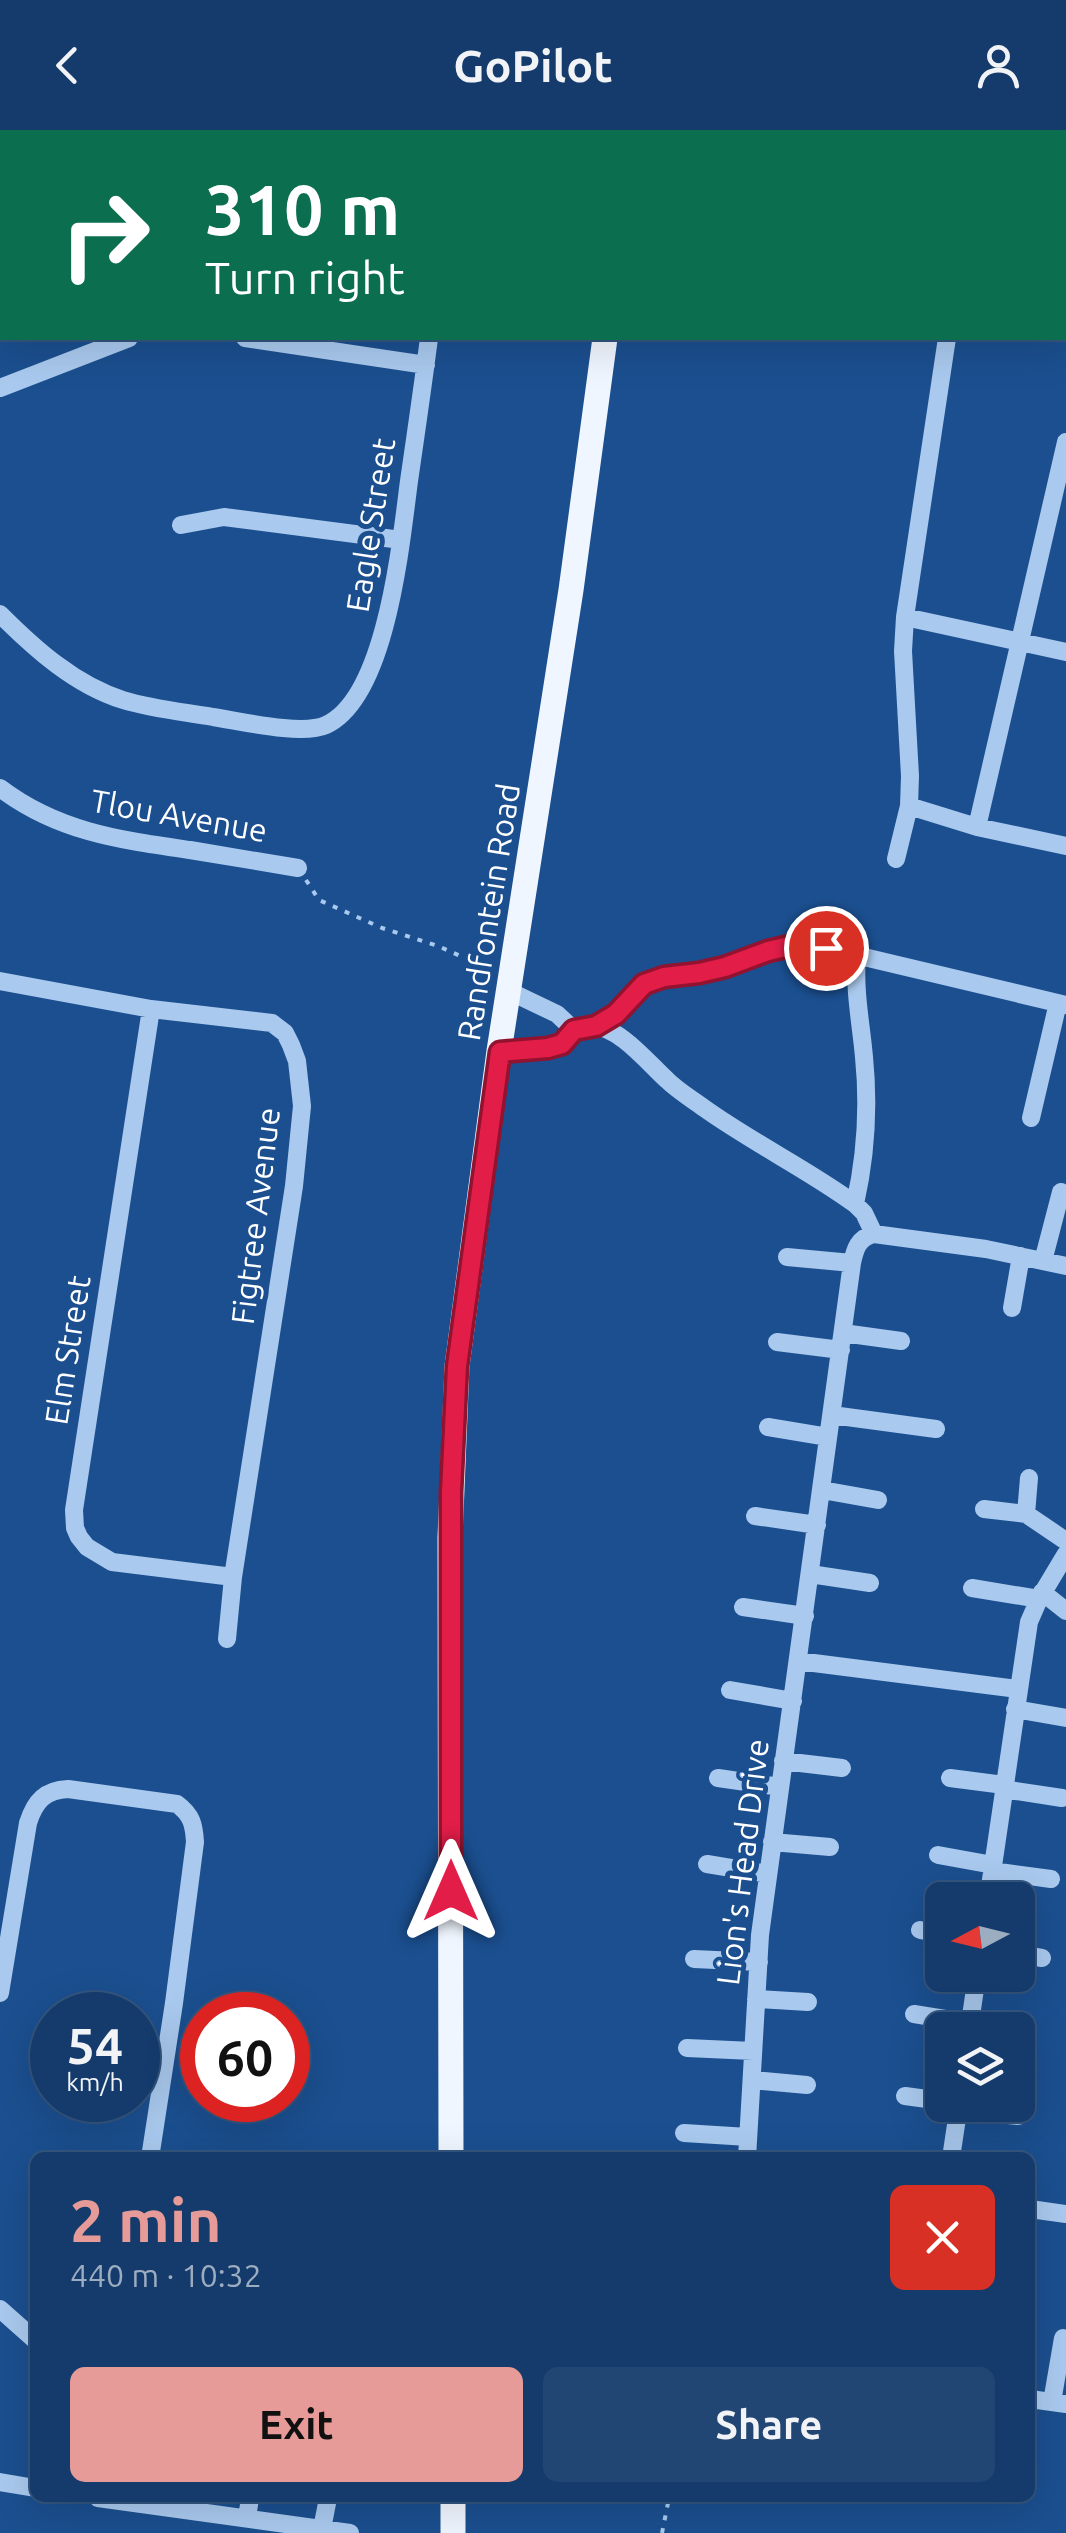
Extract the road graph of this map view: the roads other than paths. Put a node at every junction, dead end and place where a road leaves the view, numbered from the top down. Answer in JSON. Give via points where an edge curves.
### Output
{"nodes":[{"id":1,"x":123,"y":340,"type":"edge"},
{"id":2,"x":257,"y":340,"type":"edge"},
{"id":3,"x":430,"y":340,"type":"edge"},
{"id":4,"x":606,"y":340,"type":"edge"},
{"id":5,"x":947,"y":340,"type":"edge"},
{"id":6,"x":426,"y":365,"type":"junction"},
{"id":7,"x":0,"y":388,"type":"edge"},
{"id":8,"x":1066,"y":442,"type":"edge"},
{"id":9,"x":181,"y":525,"type":"dead end"},
{"id":10,"x":401,"y":540,"type":"junction"},
{"id":11,"x":0,"y":614,"type":"edge"},
{"id":12,"x":905,"y":617,"type":"junction"},
{"id":13,"x":1020,"y":642,"type":"junction"},
{"id":14,"x":1066,"y":652,"type":"edge"},
{"id":15,"x":0,"y":788,"type":"edge"},
{"id":16,"x":909,"y":806,"type":"junction"},
{"id":17,"x":978,"y":827,"type":"junction"},
{"id":18,"x":1066,"y":846,"type":"edge"},
{"id":19,"x":896,"y":858,"type":"dead end"},
{"id":20,"x":298,"y":868,"type":"road end"},
{"id":21,"x":857,"y":957,"type":"junction"},
{"id":22,"x":0,"y":981,"type":"edge"},
{"id":23,"x":510,"y":984,"type":"junction"},
{"id":24,"x":1062,"y":1004,"type":"edge"},
{"id":25,"x":151,"y":1009,"type":"junction"},
{"id":26,"x":596,"y":1026,"type":"junction"},
{"id":27,"x":574,"y":1030,"type":"junction"},
{"id":28,"x":500,"y":1052,"type":"junction"},
{"id":29,"x":1031,"y":1118,"type":"dead end"},
{"id":30,"x":1061,"y":1192,"type":"dead end"},
{"id":31,"x":855,"y":1204,"type":"junction"},
{"id":32,"x":874,"y":1234,"type":"junction"},
{"id":33,"x":1021,"y":1256,"type":"junction"},
{"id":34,"x":788,"y":1257,"type":"dead end"},
{"id":35,"x":1043,"y":1261,"type":"junction"},
{"id":36,"x":852,"y":1263,"type":"junction"},
{"id":37,"x":1066,"y":1266,"type":"edge"},
{"id":38,"x":1012,"y":1308,"type":"dead end"},
{"id":39,"x":901,"y":1341,"type":"dead end"},
{"id":40,"x":778,"y":1342,"type":"dead end"},
{"id":41,"x":842,"y":1342,"type":"junction"},
{"id":42,"x":832,"y":1414,"type":"junction"},
{"id":43,"x":768,"y":1427,"type":"dead end"},
{"id":44,"x":936,"y":1429,"type":"dead end"},
{"id":45,"x":828,"y":1437,"type":"junction"},
{"id":46,"x":1029,"y":1478,"type":"dead end"},
{"id":47,"x":822,"y":1490,"type":"junction"},
{"id":48,"x":878,"y":1500,"type":"dead end"},
{"id":49,"x":984,"y":1508,"type":"dead end"},
{"id":50,"x":1026,"y":1514,"type":"junction"},
{"id":51,"x":755,"y":1516,"type":"dead end"},
{"id":52,"x":817,"y":1526,"type":"junction"},
{"id":53,"x":1066,"y":1541,"type":"edge"},
{"id":54,"x":1066,"y":1554,"type":"edge"},
{"id":55,"x":810,"y":1574,"type":"junction"},
{"id":56,"x":233,"y":1578,"type":"junction"},
{"id":57,"x":870,"y":1582,"type":"dead end"},
{"id":58,"x":972,"y":1588,"type":"dead end"},
{"id":59,"x":1040,"y":1595,"type":"junction"},
{"id":60,"x":743,"y":1606,"type":"dead end"},
{"id":61,"x":1066,"y":1611,"type":"edge"},
{"id":62,"x":805,"y":1616,"type":"junction"},
{"id":63,"x":227,"y":1639,"type":"dead end"},
{"id":64,"x":798,"y":1661,"type":"junction"},
{"id":65,"x":1018,"y":1689,"type":"junction"},
{"id":66,"x":730,"y":1690,"type":"dead end"},
{"id":67,"x":793,"y":1701,"type":"junction"},
{"id":68,"x":1015,"y":1710,"type":"junction"},
{"id":69,"x":1066,"y":1718,"type":"edge"},
{"id":70,"x":783,"y":1762,"type":"junction"},
{"id":71,"x":842,"y":1768,"type":"dead end"},
{"id":72,"x":718,"y":1778,"type":"dead end"},
{"id":73,"x":950,"y":1778,"type":"dead end"},
{"id":74,"x":780,"y":1787,"type":"junction"},
{"id":75,"x":1004,"y":1787,"type":"junction"},
{"id":76,"x":1062,"y":1798,"type":"dead end"},
{"id":77,"x":772,"y":1842,"type":"junction"},
{"id":78,"x":830,"y":1848,"type":"dead end"},
{"id":79,"x":938,"y":1855,"type":"dead end"},
{"id":80,"x":707,"y":1864,"type":"dead end"},
{"id":81,"x":992,"y":1868,"type":"junction"},
{"id":82,"x":768,"y":1874,"type":"junction"},
{"id":83,"x":1051,"y":1879,"type":"dead end"},
{"id":84,"x":990,"y":1882,"type":"edge"},
{"id":85,"x":920,"y":1930,"type":"dead end"},
{"id":86,"x":925,"y":1931,"type":"edge"},
{"id":87,"x":1035,"y":1957,"type":"edge"},
{"id":88,"x":1042,"y":1958,"type":"dead end"},
{"id":89,"x":694,"y":1959,"type":"dead end"},
{"id":90,"x":759,"y":1962,"type":"junction"},
{"id":91,"x":0,"y":1993,"type":"edge"},
{"id":92,"x":756,"y":1999,"type":"junction"},
{"id":93,"x":808,"y":2002,"type":"dead end"},
{"id":94,"x":914,"y":2014,"type":"dead end"},
{"id":95,"x":925,"y":2017,"type":"edge"},
{"id":96,"x":687,"y":2048,"type":"dead end"},
{"id":97,"x":753,"y":2052,"type":"junction"},
{"id":98,"x":752,"y":2080,"type":"junction"},
{"id":99,"x":807,"y":2085,"type":"dead end"},
{"id":100,"x":905,"y":2096,"type":"dead end"},
{"id":101,"x":925,"y":2100,"type":"edge"},
{"id":102,"x":952,"y":2122,"type":"edge"},
{"id":103,"x":684,"y":2132,"type":"dead end"},
{"id":104,"x":748,"y":2137,"type":"junction"},
{"id":105,"x":151,"y":2152,"type":"edge"},
{"id":106,"x":452,"y":2152,"type":"edge"},
{"id":107,"x":747,"y":2152,"type":"edge"},
{"id":108,"x":951,"y":2152,"type":"edge"},
{"id":109,"x":1035,"y":2209,"type":"edge"},
{"id":110,"x":1066,"y":2214,"type":"edge"},
{"id":111,"x":0,"y":2309,"type":"edge"},
{"id":112,"x":30,"y":2336,"type":"edge"},
{"id":113,"x":1062,"y":2338,"type":"dead end"},
{"id":114,"x":1059,"y":2403,"type":"edge"},
{"id":115,"x":0,"y":2482,"type":"edge"},
{"id":116,"x":30,"y":2487,"type":"edge"},
{"id":117,"x":128,"y":2502,"type":"edge"},
{"id":118,"x":249,"y":2502,"type":"edge"},
{"id":119,"x":327,"y":2502,"type":"edge"},
{"id":120,"x":453,"y":2502,"type":"edge"},
{"id":121,"x":247,"y":2518,"type":"junction"},
{"id":122,"x":268,"y":2527,"type":"edge"},
{"id":123,"x":322,"y":2529,"type":"junction"},
{"id":124,"x":350,"y":2533,"type":"edge"},
{"id":125,"x":453,"y":2533,"type":"edge"}],
"edges":[{"from":1,"to":7,"type":"street"},
{"from":2,"to":6,"type":"street"},
{"from":3,"to":6,"type":"street","name":"Eagle Street"},
{"from":4,"to":23,"type":"main road","name":"Randfontein Road"},
{"from":5,"to":12,"type":"street"},
{"from":6,"to":10,"type":"street","name":"Eagle Street"},
{"from":8,"to":13,"type":"street"},
{"from":9,"to":10,"type":"street","via":[[224,518]]},
{"from":10,"to":11,"type":"street","name":"Eagle Street","via":[[385,629],[367,677],[344,713],[316,728],[124,700],[52,661]]},
{"from":12,"to":13,"type":"street"},
{"from":12,"to":16,"type":"street"},
{"from":13,"to":14,"type":"street"},
{"from":13,"to":17,"type":"street"},
{"from":15,"to":20,"type":"street","name":"Tlou Avenue","via":[[77,829]]},
{"from":16,"to":17,"type":"street"},
{"from":16,"to":19,"type":"street"},
{"from":17,"to":18,"type":"street"},
{"from":21,"to":24,"type":"street"},
{"from":21,"to":26,"type":"street","via":[[794,945],[664,977],[644,984]]},
{"from":21,"to":31,"type":"street","via":[[867,1128]]},
{"from":22,"to":25,"type":"street","name":"Figtree Avenue"},
{"from":23,"to":27,"type":"street"},
{"from":23,"to":28,"type":"main road","name":"Randfontein Road"},
{"from":24,"to":29,"type":"street"},
{"from":25,"to":56,"type":"street","name":"Figtree Avenue","via":[[272,1023],[291,1045],[300,1082],[294,1186]]},
{"from":25,"to":56,"type":"street","name":"Elm Street","via":[[75,1528],[87,1547],[112,1562]]},
{"from":26,"to":27,"type":"street"},
{"from":26,"to":31,"type":"street","via":[[622,1038],[726,1124]]},
{"from":27,"to":28,"type":"street","via":[[562,1044]]},
{"from":28,"to":106,"type":"main road","name":"Randfontein Road","via":[[457,1366],[451,1492]]},
{"from":30,"to":35,"type":"street"},
{"from":31,"to":32,"type":"street"},
{"from":32,"to":33,"type":"street"},
{"from":32,"to":36,"type":"street","name":"Lion's Head Drive","via":[[862,1239]]},
{"from":33,"to":35,"type":"street"},
{"from":33,"to":38,"type":"street"},
{"from":34,"to":36,"type":"street"},
{"from":35,"to":37,"type":"street"},
{"from":36,"to":41,"type":"street","name":"Lion's Head Drive"},
{"from":39,"to":41,"type":"street"},
{"from":40,"to":41,"type":"street"},
{"from":41,"to":42,"type":"street","name":"Lion's Head Drive"},
{"from":42,"to":44,"type":"street"},
{"from":42,"to":45,"type":"street","name":"Lion's Head Drive"},
{"from":43,"to":45,"type":"street"},
{"from":45,"to":47,"type":"street","name":"Lion's Head Drive"},
{"from":46,"to":50,"type":"street"},
{"from":47,"to":48,"type":"street"},
{"from":47,"to":52,"type":"street","name":"Lion's Head Drive"},
{"from":49,"to":50,"type":"street"},
{"from":50,"to":53,"type":"street"},
{"from":51,"to":52,"type":"street"},
{"from":52,"to":55,"type":"street","name":"Lion's Head Drive"},
{"from":54,"to":59,"type":"street"},
{"from":55,"to":57,"type":"street"},
{"from":55,"to":62,"type":"street","name":"Lion's Head Drive"},
{"from":56,"to":63,"type":"street","name":"Figtree Avenue"},
{"from":58,"to":59,"type":"street"},
{"from":59,"to":61,"type":"street"},
{"from":59,"to":65,"type":"street"},
{"from":60,"to":62,"type":"street"},
{"from":62,"to":64,"type":"street","name":"Lion's Head Drive"},
{"from":64,"to":65,"type":"street"},
{"from":64,"to":67,"type":"street","name":"Lion's Head Drive"},
{"from":65,"to":68,"type":"street"},
{"from":66,"to":67,"type":"street"},
{"from":67,"to":70,"type":"street","name":"Lion's Head Drive"},
{"from":68,"to":69,"type":"street"},
{"from":68,"to":75,"type":"street"},
{"from":70,"to":71,"type":"street"},
{"from":70,"to":74,"type":"street","name":"Lion's Head Drive"},
{"from":72,"to":74,"type":"street"},
{"from":73,"to":75,"type":"street"},
{"from":74,"to":77,"type":"street","name":"Lion's Head Drive"},
{"from":75,"to":76,"type":"street"},
{"from":75,"to":81,"type":"street"},
{"from":77,"to":78,"type":"street"},
{"from":77,"to":82,"type":"street","name":"Lion's Head Drive"},
{"from":79,"to":81,"type":"street"},
{"from":80,"to":82,"type":"street"},
{"from":81,"to":83,"type":"street"},
{"from":81,"to":84,"type":"street"},
{"from":82,"to":90,"type":"street","name":"Lion's Head Drive"},
{"from":85,"to":86,"type":"street"},
{"from":87,"to":88,"type":"street"},
{"from":89,"to":90,"type":"street"},
{"from":90,"to":92,"type":"street","name":"Lion's Head Drive"},
{"from":91,"to":105,"type":"street","via":[[28,1823],[38,1801],[68,1789],[178,1804],[186,1811],[195,1842]]},
{"from":92,"to":93,"type":"street"},
{"from":92,"to":97,"type":"street","name":"Lion's Head Drive"},
{"from":94,"to":95,"type":"street"},
{"from":96,"to":97,"type":"street"},
{"from":97,"to":98,"type":"street","name":"Lion's Head Drive"},
{"from":98,"to":99,"type":"street"},
{"from":98,"to":104,"type":"street","name":"Lion's Head Drive"},
{"from":100,"to":101,"type":"street"},
{"from":102,"to":108,"type":"street"},
{"from":103,"to":104,"type":"street"},
{"from":104,"to":107,"type":"street","name":"Lion's Head Drive"},
{"from":109,"to":110,"type":"street"},
{"from":111,"to":112,"type":"street"},
{"from":113,"to":114,"type":"street"},
{"from":115,"to":116,"type":"street"},
{"from":117,"to":121,"type":"street"},
{"from":118,"to":121,"type":"street"},
{"from":119,"to":123,"type":"street"},
{"from":120,"to":125,"type":"main road"},
{"from":121,"to":122,"type":"street"},
{"from":122,"to":123,"type":"street"},
{"from":123,"to":124,"type":"street"}]}
